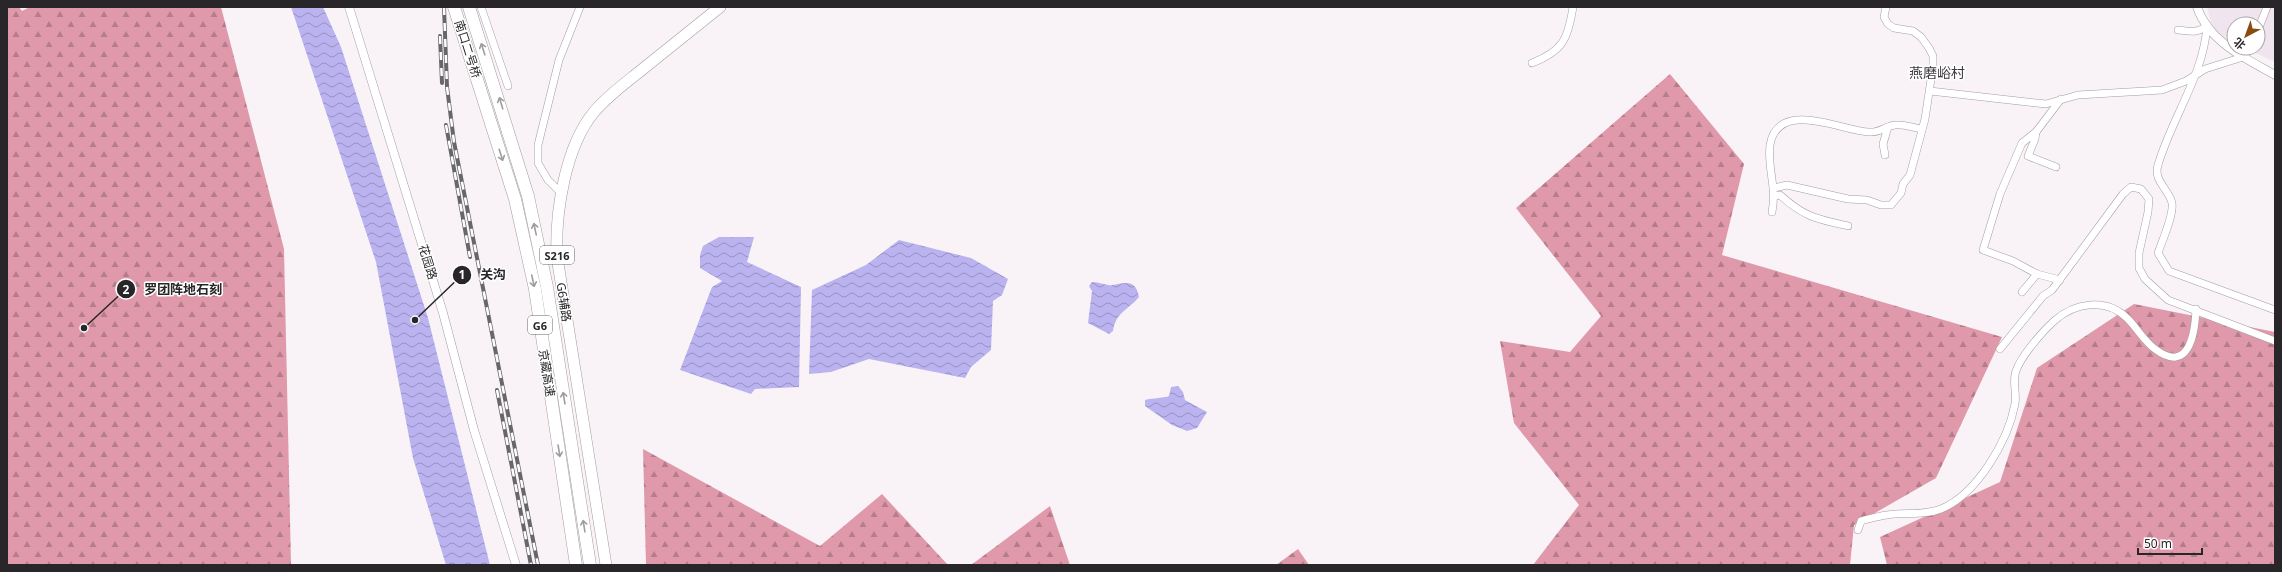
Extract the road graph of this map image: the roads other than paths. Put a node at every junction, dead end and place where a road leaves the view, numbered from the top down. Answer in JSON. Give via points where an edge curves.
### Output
{"nodes":[{"id":1,"x":349,"y":7,"type":"edge"},
{"id":2,"x":454,"y":7,"type":"edge"},
{"id":3,"x":470,"y":7,"type":"edge"},
{"id":4,"x":481,"y":7,"type":"edge"},
{"id":5,"x":580,"y":7,"type":"edge"},
{"id":6,"x":720,"y":7,"type":"edge"},
{"id":7,"x":1573,"y":7,"type":"edge"},
{"id":8,"x":1886,"y":7,"type":"edge"},
{"id":9,"x":2197,"y":7,"type":"edge"},
{"id":10,"x":2207,"y":25,"type":"junction"},
{"id":11,"x":2178,"y":30,"type":"dead end"},
{"id":12,"x":2243,"y":57,"type":"junction"},
{"id":13,"x":1532,"y":63,"type":"dead end"},
{"id":14,"x":2275,"y":75,"type":"edge"},
{"id":15,"x":2194,"y":76,"type":"junction"},
{"id":16,"x":508,"y":86,"type":"dead end"},
{"id":17,"x":481,"y":91,"type":"joint"},
{"id":18,"x":1930,"y":91,"type":"junction"},
{"id":19,"x":2062,"y":99,"type":"junction"},
{"id":20,"x":1888,"y":127,"type":"junction"},
{"id":21,"x":1922,"y":129,"type":"junction"},
{"id":22,"x":2036,"y":132,"type":"junction"},
{"id":23,"x":1885,"y":155,"type":"dead end"},
{"id":24,"x":2056,"y":167,"type":"dead end"},
{"id":25,"x":1774,"y":188,"type":"junction"},
{"id":26,"x":562,"y":193,"type":"junction"},
{"id":27,"x":1775,"y":196,"type":"junction"},
{"id":28,"x":1772,"y":212,"type":"dead end"},
{"id":29,"x":1848,"y":226,"type":"dead end"},
{"id":30,"x":2037,"y":274,"type":"junction"},
{"id":31,"x":2060,"y":280,"type":"junction"},
{"id":32,"x":2022,"y":292,"type":"dead end"},
{"id":33,"x":2196,"y":309,"type":"junction"},
{"id":34,"x":2275,"y":310,"type":"edge"},
{"id":35,"x":2275,"y":341,"type":"edge"},
{"id":36,"x":2000,"y":349,"type":"dead end"},
{"id":37,"x":1858,"y":530,"type":"dead end"},
{"id":38,"x":516,"y":565,"type":"edge"},
{"id":39,"x":576,"y":565,"type":"edge"},
{"id":40,"x":590,"y":565,"type":"edge"},
{"id":41,"x":606,"y":565,"type":"edge"}],
"edges":[{"from":1,"to":38,"type":"street","name":"花园路","via":[[443,312],[474,430]]},
{"from":2,"to":17,"type":"highway","name":"南口二号桥","number":"G6"},
{"from":40,"to":3,"type":"highway","name":"南口二号桥","one_way":true,"via":[[547,287],[528,196]]},
{"from":4,"to":16,"type":"street"},
{"from":5,"to":26,"type":"street","via":[[559,60],[538,145],[538,164],[548,180]]},
{"from":6,"to":26,"type":"main road","name":"G6辅路","number":"S216","via":[[620,87],[594,112],[576,145]]},
{"from":7,"to":13,"type":"street","via":[[1565,39],[1550,56]]},
{"from":8,"to":18,"type":"street","via":[[1884,17],[1888,24],[1894,28],[1913,31],[1929,48],[1933,56]]},
{"from":9,"to":10,"type":"street"},
{"from":10,"to":11,"type":"street","via":[[2196,32]]},
{"from":10,"to":12,"type":"street","via":[[2212,34]]},
{"from":10,"to":15,"type":"street","via":[[2203,54]]},
{"from":12,"to":14,"type":"street"},
{"from":12,"to":15,"type":"street","via":[[2205,69]]},
{"from":15,"to":19,"type":"street","via":[[2172,88],[2162,90],[2078,95]]},
{"from":15,"to":34,"type":"street","via":[[2157,166],[2162,186],[2172,204],[2158,253],[2169,271]]},
{"from":17,"to":39,"type":"highway","name":"京藏高速","number":"G6","one_way":true,"via":[[515,199],[535,289]]},
{"from":18,"to":19,"type":"street","via":[[2046,104]]},
{"from":18,"to":21,"type":"street"},
{"from":19,"to":22,"type":"street"},
{"from":20,"to":21,"type":"street","via":[[1896,124]]},
{"from":20,"to":23,"type":"street","via":[[1883,144]]},
{"from":20,"to":25,"type":"street","via":[[1881,132],[1868,132],[1808,119],[1783,124],[1777,129],[1770,144]]},
{"from":21,"to":25,"type":"street","via":[[1910,175],[1903,184],[1901,193],[1891,205],[1848,199],[1787,185]]},
{"from":22,"to":24,"type":"street","via":[[2028,156]]},
{"from":22,"to":30,"type":"street","via":[[2022,143],[2016,156],[2000,194],[1983,250],[2013,261]]},
{"from":25,"to":27,"type":"street"},
{"from":26,"to":41,"type":"main road","name":"G6辅路","number":"S216","via":[[556,231],[557,257]]},
{"from":27,"to":28,"type":"street"},
{"from":27,"to":29,"type":"street","via":[[1780,195],[1797,210],[1810,217]]},
{"from":30,"to":31,"type":"street"},
{"from":30,"to":32,"type":"street"},
{"from":31,"to":33,"type":"street","via":[[2123,194],[2131,187],[2141,189],[2149,199],[2138,253],[2138,268],[2145,279],[2168,300]]},
{"from":31,"to":36,"type":"street","via":[[2043,296]]},
{"from":33,"to":35,"type":"street"},
{"from":33,"to":37,"type":"street","via":[[2190,347],[2177,357],[2156,350],[2126,318],[2106,306],[2085,304],[2063,314],[2033,344],[2019,363],[2015,373],[2017,395],[2009,428],[1981,478],[1941,509],[1924,513],[1887,514],[1861,521]]}]}
